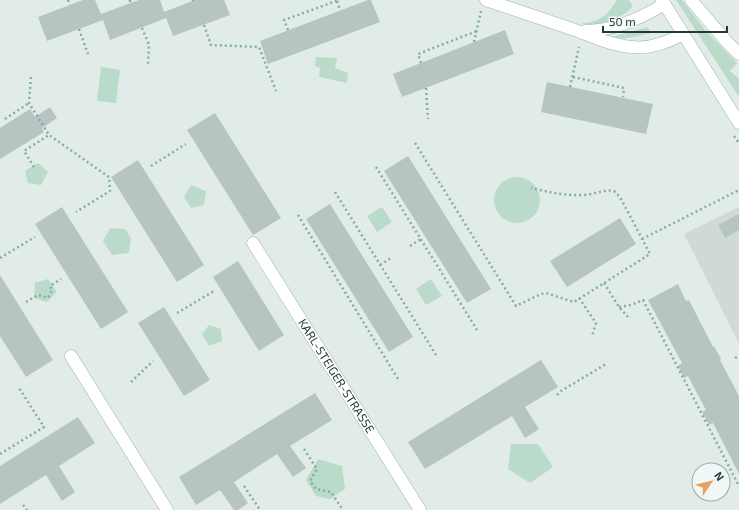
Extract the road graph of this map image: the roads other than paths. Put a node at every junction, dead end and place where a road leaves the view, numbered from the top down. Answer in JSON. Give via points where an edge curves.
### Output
{"nodes":[{"id":1,"x":691,"y":0,"type":"edge"},
{"id":2,"x":663,"y":2,"type":"edge"},
{"id":3,"x":484,"y":5,"type":"edge"},
{"id":4,"x":576,"y":31,"type":"junction"},
{"id":5,"x":683,"y":34,"type":"junction"},
{"id":6,"x":739,"y":54,"type":"edge"},
{"id":7,"x":739,"y":123,"type":"edge"},
{"id":8,"x":252,"y":243,"type":"dead end"},
{"id":9,"x":71,"y":356,"type":"dead end"},
{"id":10,"x":167,"y":510,"type":"edge"},
{"id":11,"x":420,"y":510,"type":"edge"}],
"edges":[{"from":1,"to":6,"type":"street"},
{"from":2,"to":4,"type":"street","via":[[640,17],[619,26],[599,31]]},
{"from":2,"to":5,"type":"street"},
{"from":3,"to":4,"type":"street"},
{"from":4,"to":5,"type":"street","via":[[610,43],[631,47],[660,44]]},
{"from":5,"to":7,"type":"street"},
{"from":8,"to":11,"type":"street","name":"KARL-STEIGER-STRASSE"},
{"from":9,"to":10,"type":"street"}]}
